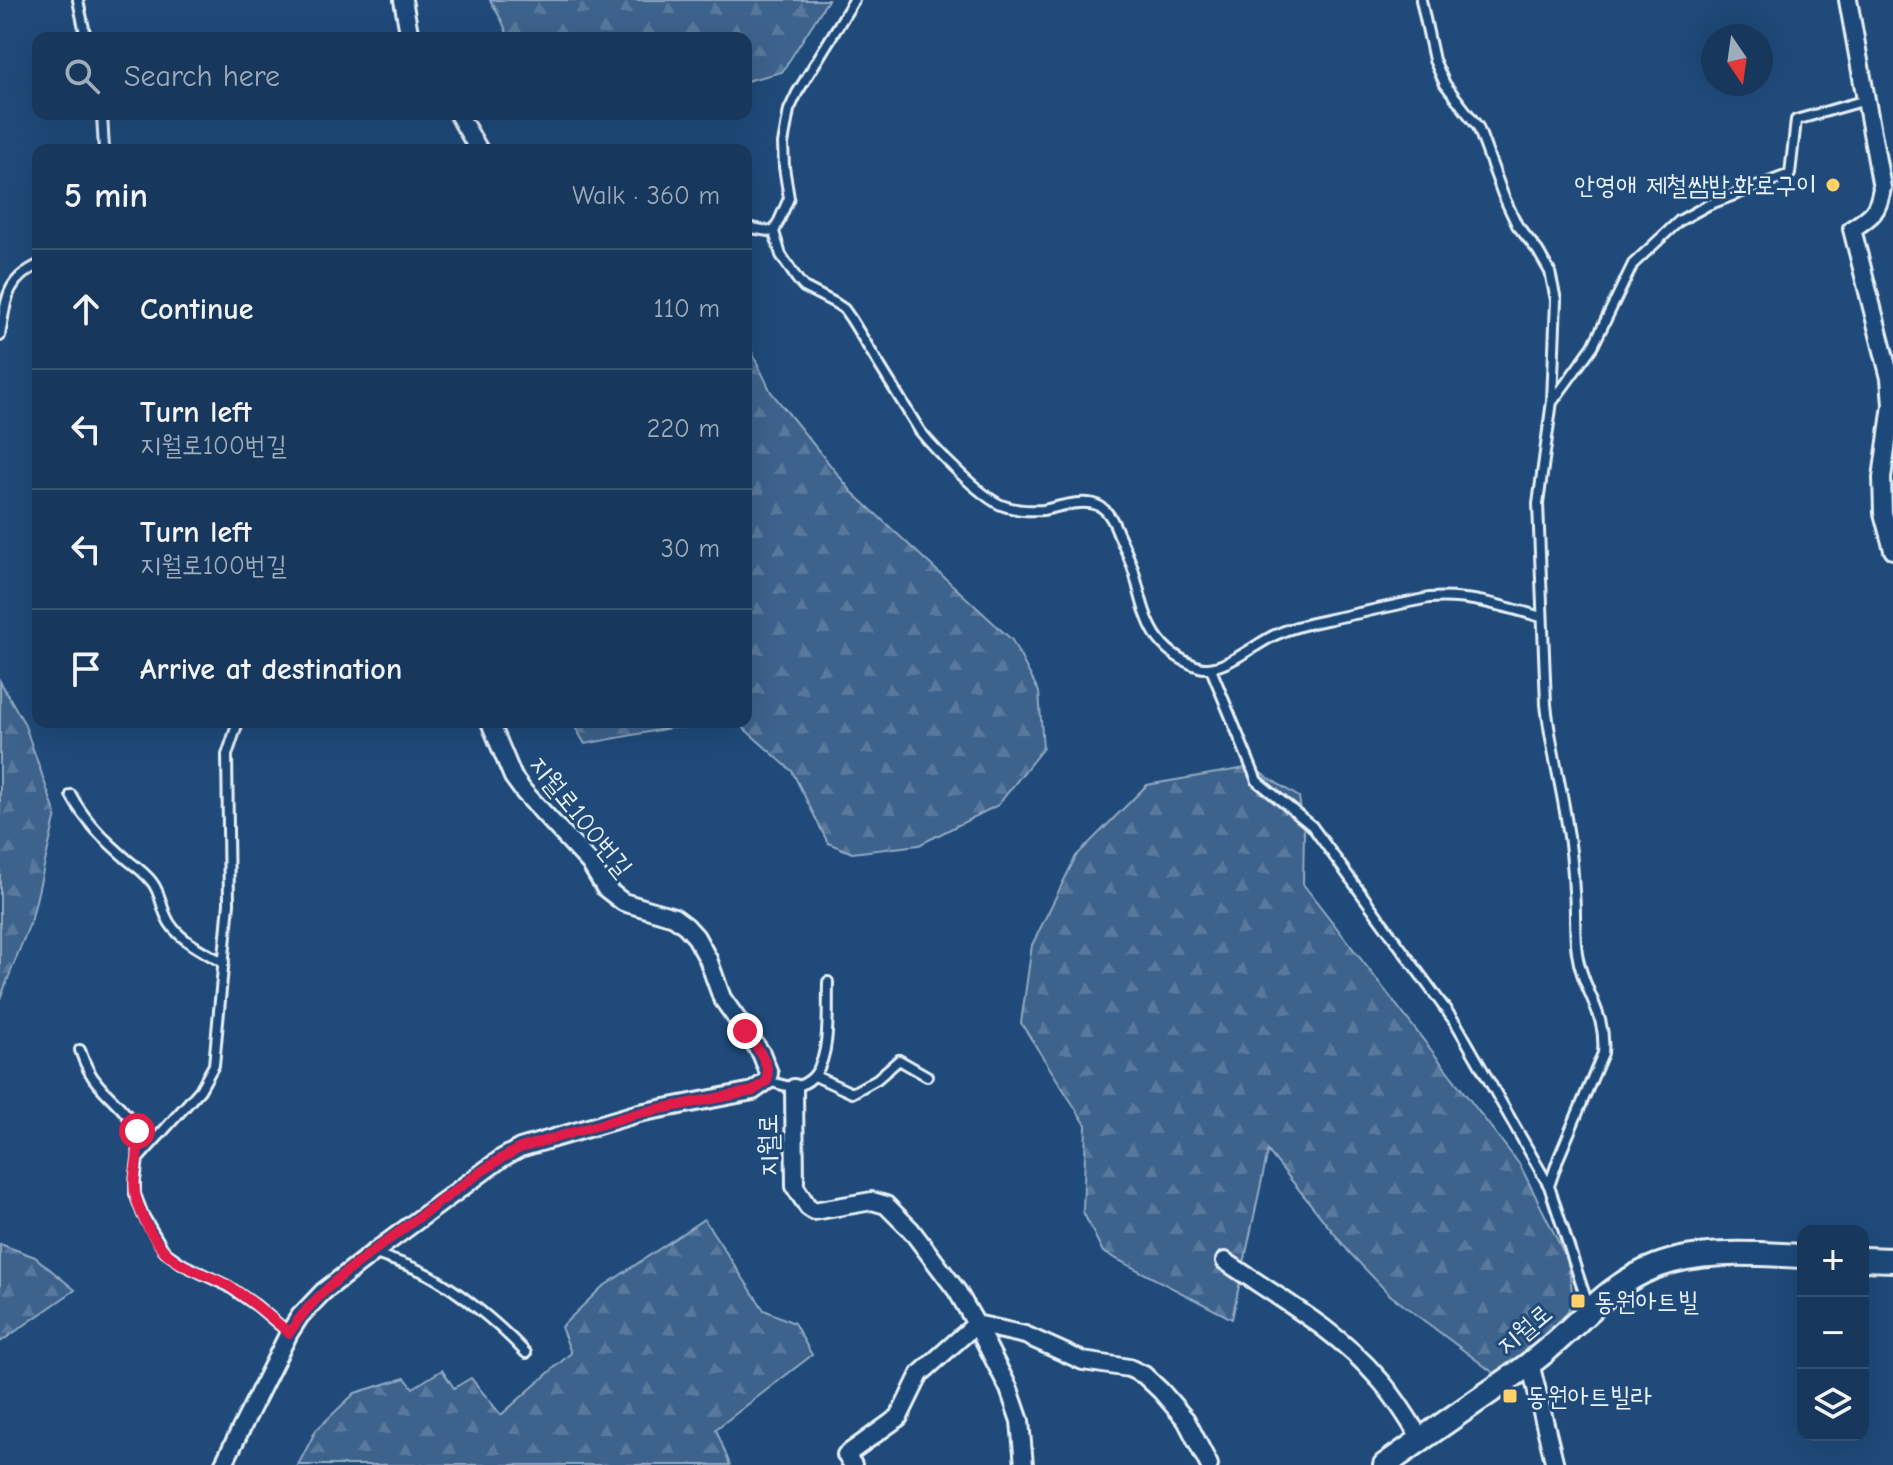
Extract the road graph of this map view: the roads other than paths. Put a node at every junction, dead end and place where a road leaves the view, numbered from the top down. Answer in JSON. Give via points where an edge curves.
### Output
{"nodes":[{"id":1,"x":78,"y":0,"type":"edge"},
{"id":2,"x":403,"y":0,"type":"edge"},
{"id":3,"x":854,"y":0,"type":"edge"},
{"id":4,"x":1421,"y":0,"type":"edge"},
{"id":5,"x":1848,"y":0,"type":"edge"},
{"id":6,"x":85,"y":32,"type":"edge"},
{"id":7,"x":409,"y":32,"type":"edge"},
{"id":8,"x":1866,"y":100,"type":"junction"},
{"id":9,"x":102,"y":120,"type":"edge"},
{"id":10,"x":462,"y":120,"type":"edge"},
{"id":11,"x":104,"y":144,"type":"edge"},
{"id":12,"x":476,"y":144,"type":"edge"},
{"id":13,"x":752,"y":228,"type":"edge"},
{"id":14,"x":774,"y":232,"type":"junction"},
{"id":15,"x":32,"y":268,"type":"edge"},
{"id":16,"x":0,"y":336,"type":"edge"},
{"id":17,"x":1552,"y":401,"type":"junction"},
{"id":18,"x":1893,"y":550,"type":"edge"},
{"id":19,"x":1541,"y":617,"type":"junction"},
{"id":20,"x":1211,"y":669,"type":"junction"},
{"id":21,"x":236,"y":728,"type":"edge"},
{"id":22,"x":493,"y":728,"type":"edge"},
{"id":23,"x":71,"y":795,"type":"dead end"},
{"id":24,"x":224,"y":963,"type":"junction"},
{"id":25,"x":828,"y":982,"type":"dead end"},
{"id":26,"x":80,"y":1050,"type":"dead end"},
{"id":27,"x":815,"y":1076,"type":"junction"},
{"id":28,"x":927,"y":1076,"type":"dead end"},
{"id":29,"x":767,"y":1081,"type":"junction"},
{"id":30,"x":794,"y":1088,"type":"junction"},
{"id":31,"x":138,"y":1159,"type":"junction"},
{"id":32,"x":1549,"y":1186,"type":"junction"},
{"id":33,"x":373,"y":1253,"type":"junction"},
{"id":34,"x":1797,"y":1256,"type":"edge"},
{"id":35,"x":1869,"y":1259,"type":"edge"},
{"id":36,"x":1893,"y":1260,"type":"edge"},
{"id":37,"x":1225,"y":1261,"type":"dead end"},
{"id":38,"x":1589,"y":1309,"type":"junction"},
{"id":39,"x":976,"y":1324,"type":"junction"},
{"id":40,"x":289,"y":1333,"type":"junction"},
{"id":41,"x":526,"y":1353,"type":"dead end"},
{"id":42,"x":1530,"y":1363,"type":"junction"},
{"id":43,"x":1421,"y":1439,"type":"junction"},
{"id":44,"x":223,"y":1465,"type":"edge"},
{"id":45,"x":853,"y":1465,"type":"edge"},
{"id":46,"x":1024,"y":1465,"type":"edge"},
{"id":47,"x":1209,"y":1465,"type":"edge"},
{"id":48,"x":1385,"y":1465,"type":"edge"},
{"id":49,"x":1555,"y":1465,"type":"edge"}],
"edges":[{"from":1,"to":6,"type":"lane"},
{"from":2,"to":7,"type":"street"},
{"from":3,"to":14,"type":"lane","via":[[789,110],[783,144],[789,198]]},
{"from":4,"to":17,"type":"lane","via":[[1445,84],[1478,127],[1517,225],[1550,272],[1556,300]]},
{"from":5,"to":8,"type":"street"},
{"from":8,"to":17,"type":"lane","via":[[1796,120],[1790,174],[1679,221],[1633,264],[1593,346]]},
{"from":8,"to":18,"type":"street","via":[[1882,188],[1879,206],[1852,229],[1890,378],[1892,405],[1882,478],[1883,513]]},
{"from":9,"to":11,"type":"lane"},
{"from":10,"to":12,"type":"street"},
{"from":13,"to":14,"type":"lane"},
{"from":14,"to":20,"type":"lane","via":[[781,255],[804,287],[844,309],[932,446],[999,504],[1038,510],[1085,503],[1105,510],[1127,553],[1152,629],[1165,648]]},
{"from":15,"to":16,"type":"lane","via":[[9,288]]},
{"from":17,"to":19,"type":"lane","via":[[1538,504]]},
{"from":19,"to":20,"type":"lane","via":[[1485,601],[1429,598],[1301,626]]},
{"from":19,"to":32,"type":"lane","via":[[1548,729],[1567,825],[1577,955],[1604,1042]]},
{"from":20,"to":32,"type":"lane","via":[[1257,781],[1312,826],[1457,1025]]},
{"from":21,"to":24,"type":"lane","via":[[227,755],[229,903]]},
{"from":22,"to":29,"type":"street","name":"지월로100번길","via":[[513,777],[590,863],[605,888],[623,902],[674,917],[696,937],[722,998],[761,1053]]},
{"from":23,"to":24,"type":"lane","via":[[88,823],[152,880],[173,927]]},
{"from":24,"to":31,"type":"lane","via":[[214,1065],[200,1090]]},
{"from":25,"to":27,"type":"lane","via":[[827,1027]]},
{"from":26,"to":31,"type":"lane","via":[[90,1074],[130,1117],[140,1143]]},
{"from":27,"to":28,"type":"lane","via":[[852,1093],[899,1060]]},
{"from":27,"to":30,"type":"lane"},
{"from":29,"to":30,"type":"lane"},
{"from":29,"to":33,"type":"street","via":[[753,1091],[639,1113],[520,1148]]},
{"from":30,"to":39,"type":"street","name":"지월로","via":[[795,1187],[808,1207],[814,1211],[872,1201],[886,1205],[935,1261]]},
{"from":31,"to":40,"type":"lane","via":[[135,1194],[165,1252],[228,1286]]},
{"from":32,"to":38,"type":"lane"},
{"from":33,"to":40,"type":"street","via":[[323,1292]]},
{"from":33,"to":41,"type":"lane","via":[[438,1280]]},
{"from":34,"to":38,"type":"street","name":"지월로","via":[[1679,1259],[1638,1274]]},
{"from":35,"to":36,"type":"street"},
{"from":37,"to":43,"type":"street","via":[[1341,1342],[1392,1394]]},
{"from":38,"to":42,"type":"street","name":"지월로"},
{"from":39,"to":45,"type":"street","via":[[920,1374],[899,1417],[846,1455]]},
{"from":39,"to":46,"type":"street","name":"지월로","via":[[1020,1421]]},
{"from":39,"to":47,"type":"street","via":[[1025,1335],[1083,1361],[1144,1375],[1186,1420]]},
{"from":40,"to":44,"type":"street"},
{"from":42,"to":43,"type":"street","name":"지월로"},
{"from":42,"to":49,"type":"street"},
{"from":43,"to":48,"type":"street","name":"지월로"}]}
